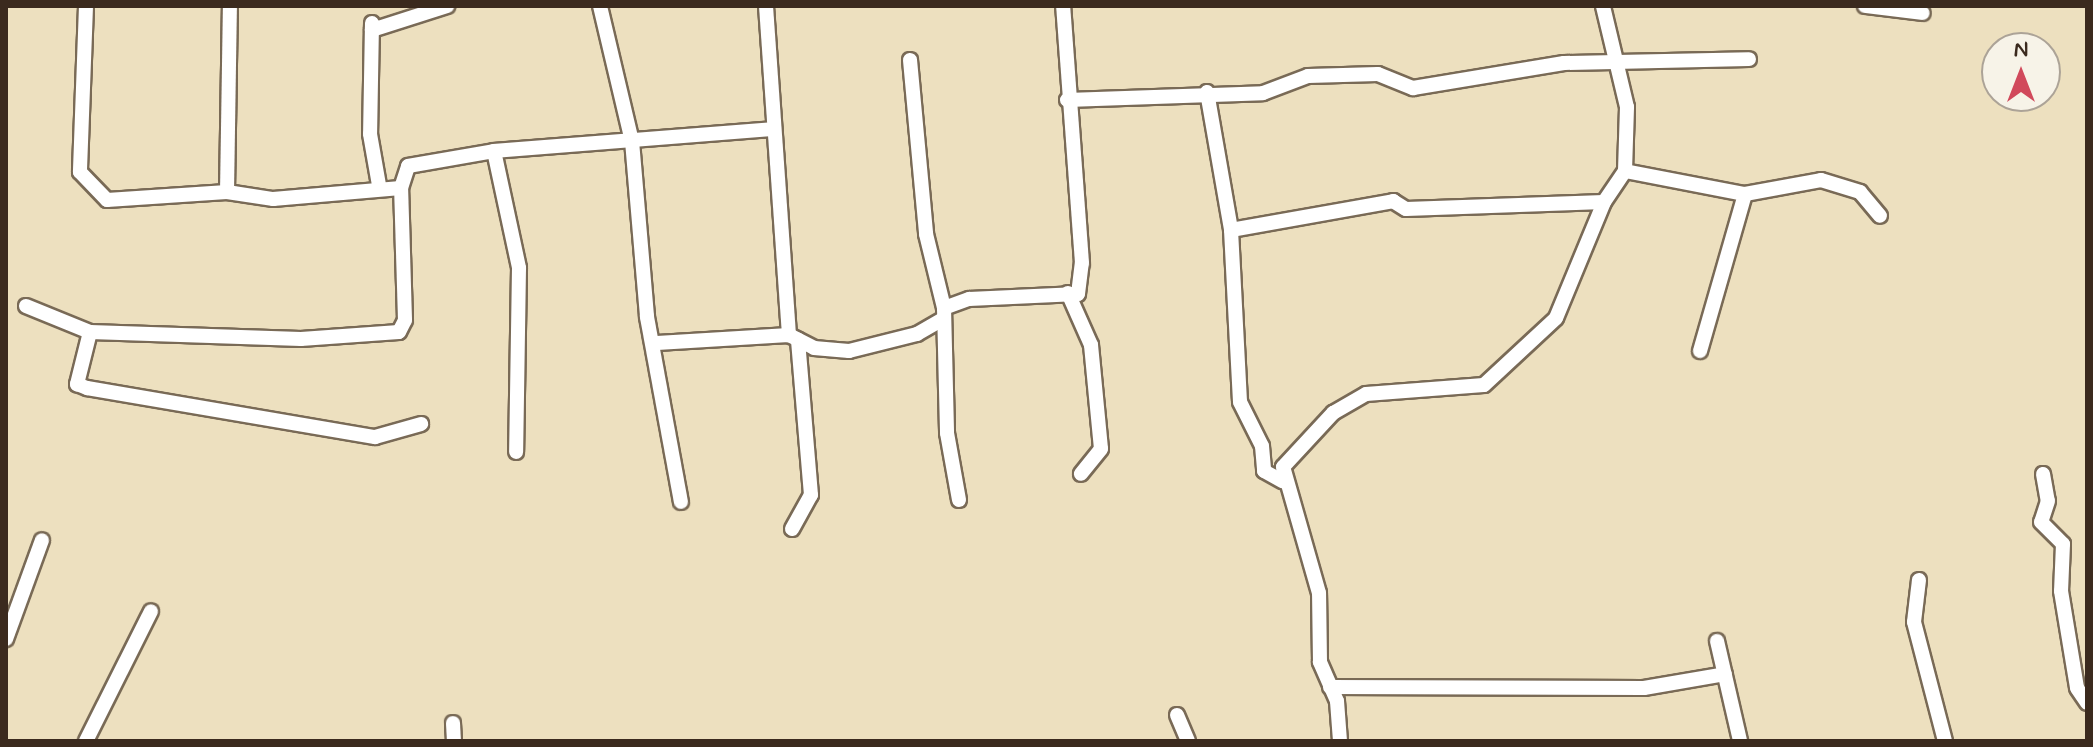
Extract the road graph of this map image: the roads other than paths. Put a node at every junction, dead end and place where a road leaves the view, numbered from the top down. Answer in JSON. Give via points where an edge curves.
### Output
{"nodes":[{"id":1,"x":86,"y":6,"type":"edge"},
{"id":2,"x":230,"y":6,"type":"edge"},
{"id":3,"x":447,"y":6,"type":"edge"},
{"id":4,"x":600,"y":6,"type":"edge"},
{"id":5,"x":766,"y":6,"type":"edge"},
{"id":6,"x":1063,"y":6,"type":"edge"},
{"id":7,"x":1603,"y":6,"type":"edge"},
{"id":8,"x":1865,"y":6,"type":"edge"},
{"id":9,"x":1923,"y":13,"type":"dead end"},
{"id":10,"x":1615,"y":59,"type":"junction"},
{"id":11,"x":1749,"y":59,"type":"dead end"},
{"id":12,"x":910,"y":60,"type":"dead end"},
{"id":13,"x":1207,"y":92,"type":"junction"},
{"id":14,"x":1067,"y":100,"type":"junction"},
{"id":15,"x":771,"y":129,"type":"junction"},
{"id":16,"x":632,"y":141,"type":"junction"},
{"id":17,"x":494,"y":151,"type":"junction"},
{"id":18,"x":1625,"y":171,"type":"junction"},
{"id":19,"x":379,"y":185,"type":"junction"},
{"id":20,"x":401,"y":188,"type":"junction"},
{"id":21,"x":227,"y":192,"type":"junction"},
{"id":22,"x":1745,"y":194,"type":"junction"},
{"id":23,"x":1604,"y":202,"type":"junction"},
{"id":24,"x":1880,"y":216,"type":"dead end"},
{"id":25,"x":1231,"y":230,"type":"junction"},
{"id":26,"x":1068,"y":293,"type":"junction"},
{"id":27,"x":26,"y":306,"type":"dead end"},
{"id":28,"x":944,"y":313,"type":"junction"},
{"id":29,"x":90,"y":332,"type":"junction"},
{"id":30,"x":793,"y":337,"type":"junction"},
{"id":31,"x":657,"y":343,"type":"junction"},
{"id":32,"x":814,"y":348,"type":"junction"},
{"id":33,"x":1700,"y":351,"type":"dead end"},
{"id":34,"x":804,"y":363,"type":"junction"},
{"id":35,"x":421,"y":424,"type":"dead end"},
{"id":36,"x":516,"y":452,"type":"dead end"},
{"id":37,"x":1081,"y":474,"type":"dead end"},
{"id":38,"x":1282,"y":474,"type":"junction"},
{"id":39,"x":2043,"y":474,"type":"dead end"},
{"id":40,"x":959,"y":500,"type":"dead end"},
{"id":41,"x":681,"y":502,"type":"dead end"},
{"id":42,"x":792,"y":529,"type":"dead end"},
{"id":43,"x":42,"y":540,"type":"dead end"},
{"id":44,"x":1919,"y":580,"type":"dead end"},
{"id":45,"x":151,"y":611,"type":"dead end"},
{"id":46,"x":6,"y":639,"type":"edge"},
{"id":47,"x":1717,"y":641,"type":"dead end"},
{"id":48,"x":1725,"y":674,"type":"junction"},
{"id":49,"x":1330,"y":687,"type":"junction"},
{"id":50,"x":2087,"y":703,"type":"edge"},
{"id":51,"x":1177,"y":715,"type":"dead end"},
{"id":52,"x":453,"y":723,"type":"dead end"},
{"id":53,"x":86,"y":741,"type":"edge"},
{"id":54,"x":454,"y":741,"type":"edge"},
{"id":55,"x":1188,"y":741,"type":"edge"},
{"id":56,"x":1340,"y":741,"type":"edge"},
{"id":57,"x":1740,"y":741,"type":"edge"},
{"id":58,"x":1945,"y":741,"type":"edge"}],
"edges":[{"from":1,"to":21,"type":"street","via":[[80,172],[107,200]]},
{"from":2,"to":21,"type":"street"},
{"from":3,"to":19,"type":"street","via":[[372,27],[370,134]]},
{"from":4,"to":16,"type":"street"},
{"from":5,"to":15,"type":"street"},
{"from":6,"to":14,"type":"street"},
{"from":7,"to":10,"type":"street"},
{"from":8,"to":9,"type":"street"},
{"from":10,"to":11,"type":"street"},
{"from":10,"to":13,"type":"street","via":[[1413,88],[1349,73],[1308,76],[1263,93]]},
{"from":10,"to":18,"type":"street","via":[[1627,107]]},
{"from":12,"to":28,"type":"street","via":[[926,234]]},
{"from":13,"to":14,"type":"street"},
{"from":13,"to":25,"type":"street"},
{"from":14,"to":26,"type":"street","via":[[1082,263],[1078,294]]},
{"from":15,"to":16,"type":"street"},
{"from":15,"to":30,"type":"street"},
{"from":16,"to":17,"type":"street"},
{"from":16,"to":31,"type":"street","via":[[647,317]]},
{"from":17,"to":20,"type":"street","via":[[408,166]]},
{"from":17,"to":36,"type":"street","via":[[519,268]]},
{"from":18,"to":22,"type":"street"},
{"from":18,"to":23,"type":"street"},
{"from":19,"to":20,"type":"street"},
{"from":19,"to":21,"type":"street","via":[[273,199]]},
{"from":20,"to":29,"type":"street","via":[[405,320],[399,332],[301,339]]},
{"from":22,"to":24,"type":"street","via":[[1821,180],[1860,192]]},
{"from":22,"to":33,"type":"street"},
{"from":23,"to":25,"type":"street","via":[[1406,209],[1393,201]]},
{"from":23,"to":38,"type":"street","via":[[1556,318],[1510,368],[1472,388],[1366,394],[1333,413]]},
{"from":25,"to":38,"type":"street","via":[[1240,402],[1262,446],[1264,471]]},
{"from":26,"to":28,"type":"street","via":[[969,299]]},
{"from":26,"to":37,"type":"street","via":[[1091,345],[1101,449]]},
{"from":27,"to":29,"type":"street"},
{"from":28,"to":32,"type":"street","via":[[863,350]]},
{"from":28,"to":40,"type":"street"},
{"from":29,"to":35,"type":"street","via":[[77,384],[87,388],[375,437]]},
{"from":30,"to":31,"type":"street"},
{"from":30,"to":32,"type":"street"},
{"from":30,"to":34,"type":"street"},
{"from":31,"to":41,"type":"street"},
{"from":32,"to":34,"type":"street"},
{"from":34,"to":42,"type":"street","via":[[798,408],[811,495]]},
{"from":38,"to":49,"type":"street","via":[[1319,593],[1320,662]]},
{"from":39,"to":50,"type":"street","via":[[2048,501],[2041,522],[2063,544],[2061,591],[2077,688]]},
{"from":43,"to":46,"type":"street"},
{"from":44,"to":58,"type":"street","via":[[1914,622]]},
{"from":45,"to":53,"type":"street"},
{"from":47,"to":48,"type":"street"},
{"from":48,"to":49,"type":"street","via":[[1644,688]]},
{"from":48,"to":57,"type":"street"},
{"from":49,"to":56,"type":"street"},
{"from":51,"to":55,"type":"street"},
{"from":52,"to":54,"type":"street"}]}
